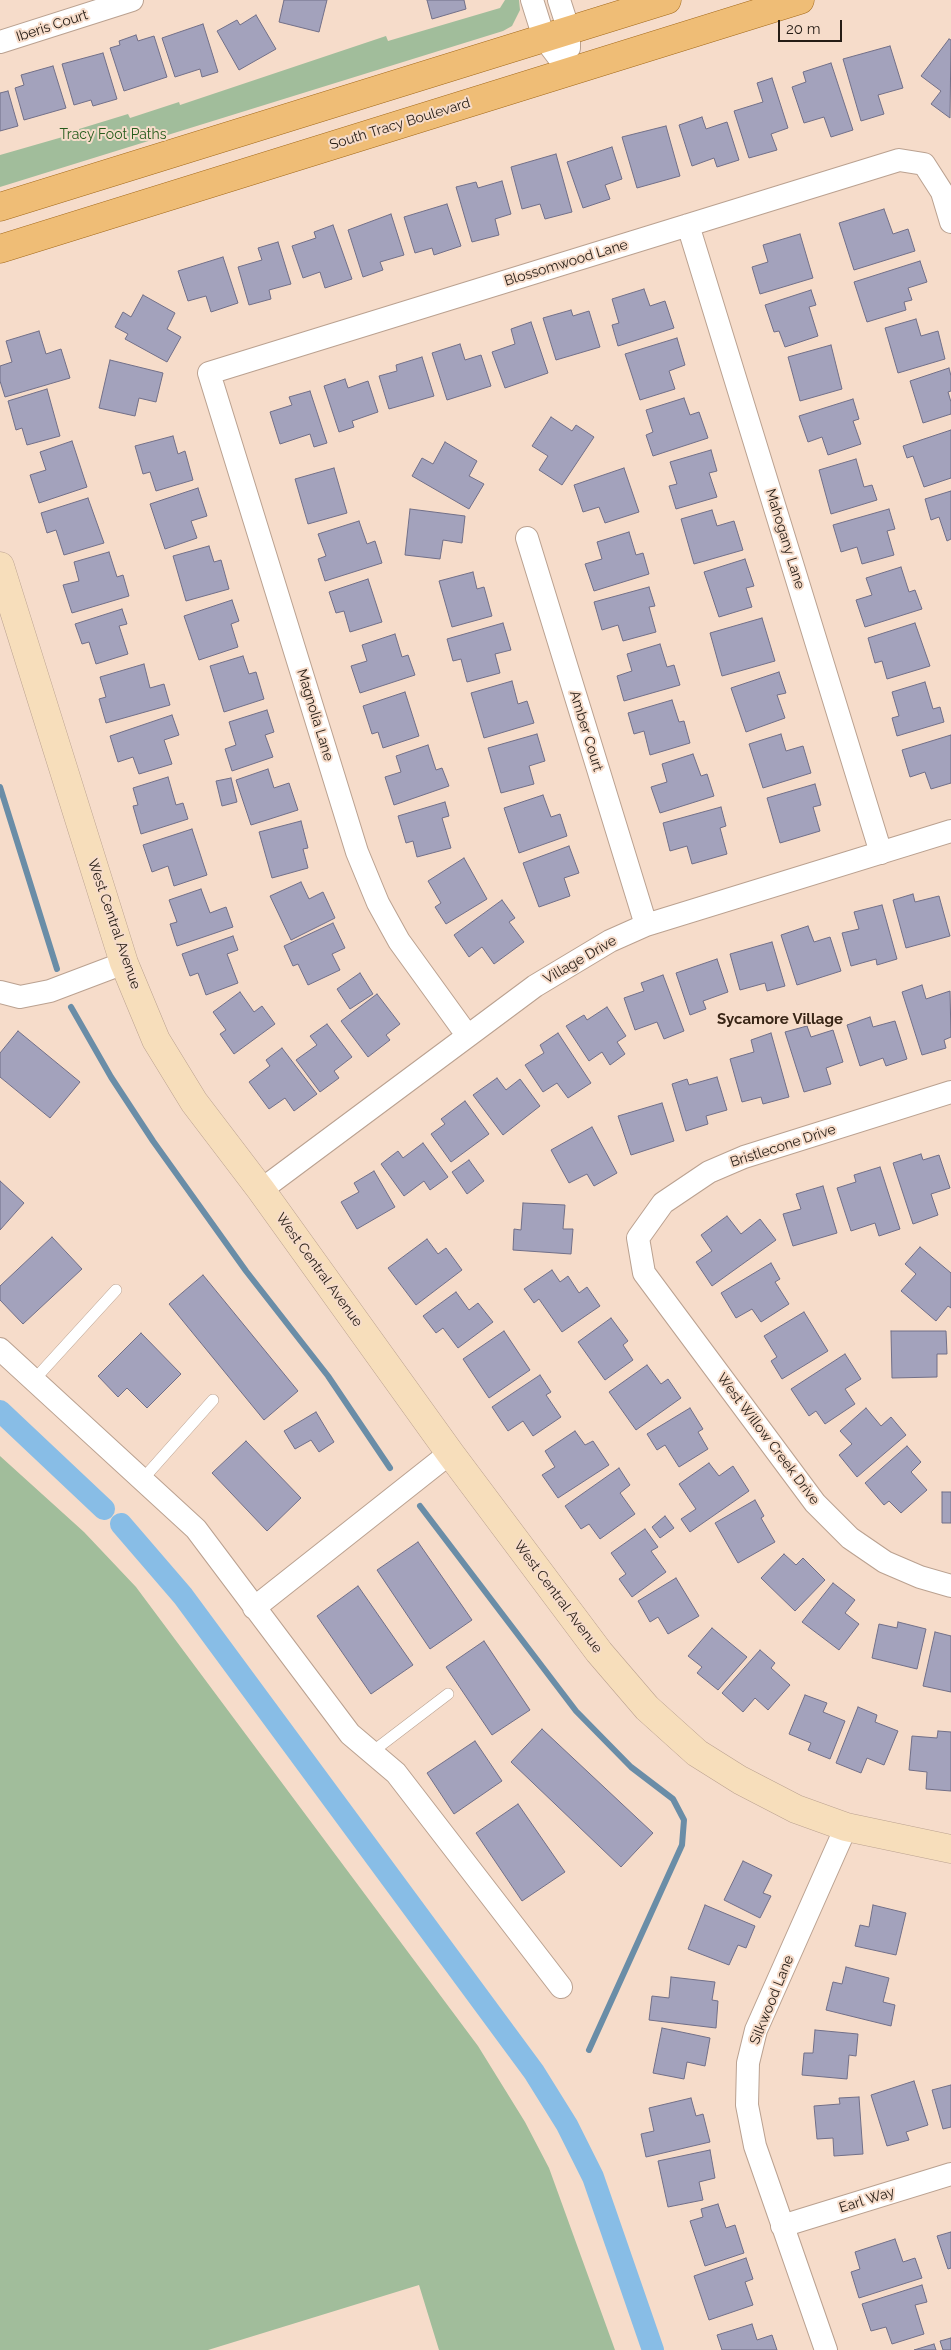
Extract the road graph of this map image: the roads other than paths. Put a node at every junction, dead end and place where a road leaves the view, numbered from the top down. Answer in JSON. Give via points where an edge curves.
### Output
{"nodes":[{"id":1,"x":132,"y":0,"type":"edge"},
{"id":2,"x":532,"y":0,"type":"edge"},
{"id":3,"x":559,"y":0,"type":"edge"},
{"id":4,"x":667,"y":0,"type":"edge"},
{"id":5,"x":800,"y":0,"type":"edge"},
{"id":6,"x":556,"y":34,"type":"junction"},
{"id":7,"x":0,"y":42,"type":"edge"},
{"id":8,"x":569,"y":71,"type":"junction"},
{"id":9,"x":0,"y":207,"type":"edge"},
{"id":10,"x":951,"y":222,"type":"edge"},
{"id":11,"x":688,"y":225,"type":"junction"},
{"id":12,"x":0,"y":248,"type":"edge"},
{"id":13,"x":209,"y":374,"type":"joint"},
{"id":14,"x":527,"y":538,"type":"dead end"},
{"id":15,"x":0,"y":566,"type":"edge"},
{"id":16,"x":951,"y":831,"type":"edge"},
{"id":17,"x":881,"y":853,"type":"junction"},
{"id":18,"x":646,"y":925,"type":"junction"},
{"id":19,"x":124,"y":963,"type":"junction"},
{"id":20,"x":0,"y":992,"type":"edge"},
{"id":21,"x":467,"y":1035,"type":"junction"},
{"id":22,"x":951,"y":1092,"type":"edge"},
{"id":23,"x":261,"y":1190,"type":"junction"},
{"id":24,"x":638,"y":1238,"type":"joint"},
{"id":25,"x":116,"y":1290,"type":"dead end"},
{"id":26,"x":0,"y":1349,"type":"edge"},
{"id":27,"x":34,"y":1380,"type":"junction"},
{"id":28,"x":213,"y":1400,"type":"dead end"},
{"id":29,"x":450,"y":1452,"type":"junction"},
{"id":30,"x":142,"y":1480,"type":"junction"},
{"id":31,"x":951,"y":1586,"type":"edge"},
{"id":32,"x":254,"y":1608,"type":"junction"},
{"id":33,"x":448,"y":1694,"type":"dead end"},
{"id":34,"x":372,"y":1752,"type":"junction"},
{"id":35,"x":846,"y":1827,"type":"junction"},
{"id":36,"x":951,"y":1849,"type":"edge"},
{"id":37,"x":561,"y":1988,"type":"dead end"},
{"id":38,"x":951,"y":2174,"type":"edge"},
{"id":39,"x":782,"y":2226,"type":"junction"},
{"id":40,"x":826,"y":2350,"type":"edge"}],
"edges":[{"from":1,"to":7,"type":"street","name":"Iberis Court"},
{"from":2,"to":6,"type":"street"},
{"from":3,"to":6,"type":"street"},
{"from":4,"to":6,"type":"main road"},
{"from":5,"to":8,"type":"main road","name":"South Tracy Boulevard"},
{"from":6,"to":8,"type":"street"},
{"from":6,"to":9,"type":"main road"},
{"from":8,"to":12,"type":"main road","name":"South Tracy Boulevard"},
{"from":10,"to":11,"type":"street","name":"Blossomwood Lane","via":[[942,192],[924,164],[899,160]]},
{"from":11,"to":13,"type":"street","name":"Blossomwood Lane"},
{"from":11,"to":17,"type":"street","name":"Mahogany Lane"},
{"from":13,"to":21,"type":"street","name":"Magnolia Lane","via":[[357,852],[378,904],[399,941]]},
{"from":14,"to":18,"type":"street","name":"Amber Court"},
{"from":15,"to":19,"type":"street","name":"West Central Avenue"},
{"from":16,"to":17,"type":"street","name":"Village Drive"},
{"from":17,"to":18,"type":"street","name":"Village Drive"},
{"from":18,"to":21,"type":"street","name":"Village Drive","via":[[610,941],[559,971]]},
{"from":19,"to":20,"type":"street","via":[[50,991],[20,997]]},
{"from":19,"to":23,"type":"street","name":"West Central Avenue","via":[[156,1040],[194,1102]]},
{"from":21,"to":23,"type":"street","name":"Village Drive"},
{"from":22,"to":24,"type":"street","name":"Bristlecone Drive","via":[[744,1157],[709,1172],[663,1203]]},
{"from":23,"to":29,"type":"street","name":"West Central Avenue"},
{"from":24,"to":31,"type":"street","name":"West Willow Creek Drive","via":[[644,1273],[815,1503],[850,1538],[885,1562]]},
{"from":25,"to":27,"type":"lane"},
{"from":26,"to":27,"type":"street"},
{"from":27,"to":30,"type":"street"},
{"from":28,"to":30,"type":"lane"},
{"from":29,"to":32,"type":"street"},
{"from":29,"to":35,"type":"street","name":"West Central Avenue","via":[[599,1652],[647,1708],[697,1752],[740,1780],[796,1810]]},
{"from":30,"to":32,"type":"street","via":[[196,1529]]},
{"from":32,"to":34,"type":"street","via":[[350,1734]]},
{"from":33,"to":34,"type":"lane"},
{"from":34,"to":37,"type":"street","via":[[396,1773]]},
{"from":35,"to":36,"type":"street","name":"West Central Avenue"},
{"from":35,"to":39,"type":"street","name":"Silkwood Lane","via":[[756,2030],[748,2063],[747,2105],[755,2146]]},
{"from":38,"to":39,"type":"street","name":"Earl Way"},
{"from":39,"to":40,"type":"street","name":"Silkwood Lane"}]}
